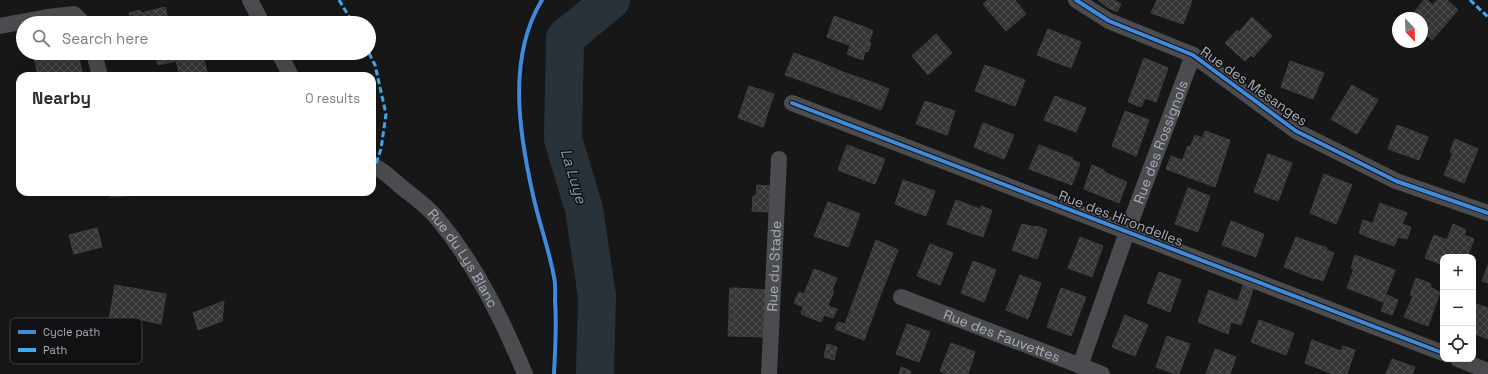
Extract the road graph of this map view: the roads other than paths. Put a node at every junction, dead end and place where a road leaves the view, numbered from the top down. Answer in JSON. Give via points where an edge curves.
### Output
{"nodes":[{"id":1,"x":250,"y":0,"type":"edge"},
{"id":2,"x":1076,"y":0,"type":"edge"},
{"id":3,"x":48,"y":16,"type":"edge"},
{"id":4,"x":76,"y":16,"type":"edge"},
{"id":5,"x":258,"y":16,"type":"edge"},
{"id":6,"x":16,"y":23,"type":"edge"},
{"id":7,"x":0,"y":26,"type":"edge"},
{"id":8,"x":1193,"y":55,"type":"junction"},
{"id":9,"x":96,"y":60,"type":"edge"},
{"id":10,"x":283,"y":60,"type":"edge"},
{"id":11,"x":99,"y":72,"type":"edge"},
{"id":12,"x":289,"y":72,"type":"edge"},
{"id":13,"x":792,"y":103,"type":"dead end"},
{"id":14,"x":779,"y":159,"type":"dead end"},
{"id":15,"x":376,"y":168,"type":"edge"},
{"id":16,"x":1488,"y":213,"type":"edge"},
{"id":17,"x":1127,"y":232,"type":"junction"},
{"id":18,"x":901,"y":297,"type":"dead end"},
{"id":19,"x":1440,"y":352,"type":"edge"},
{"id":20,"x":1466,"y":362,"type":"edge"},
{"id":21,"x":1080,"y":366,"type":"junction"},
{"id":22,"x":1488,"y":370,"type":"edge"},
{"id":23,"x":525,"y":374,"type":"edge"},
{"id":24,"x":769,"y":374,"type":"edge"},
{"id":25,"x":1102,"y":374,"type":"edge"}],
"edges":[{"from":1,"to":5,"type":"street"},
{"from":2,"to":8,"type":"street","name":"Rue des Mésanges","via":[[1109,21]]},
{"from":3,"to":4,"type":"street"},
{"from":6,"to":7,"type":"street"},
{"from":8,"to":16,"type":"street","name":"Rue des Mésanges","via":[[1296,131],[1396,181]]},
{"from":8,"to":17,"type":"street","name":"Rue des Rossignols"},
{"from":9,"to":11,"type":"street"},
{"from":10,"to":12,"type":"street"},
{"from":13,"to":17,"type":"street","name":"Rue des Hirondelles"},
{"from":14,"to":24,"type":"street","name":"Rue du Stade"},
{"from":15,"to":23,"type":"street","name":"Rue du Lys Blanc","via":[[435,216],[456,244],[506,329]]},
{"from":17,"to":19,"type":"street","name":"Rue des Hirondelles"},
{"from":17,"to":21,"type":"street","name":"Rue des Rossignols"},
{"from":18,"to":21,"type":"street","name":"Rue des Fauvettes"},
{"from":20,"to":22,"type":"street"},
{"from":21,"to":25,"type":"street","name":"Rue des Fauvettes"}]}
